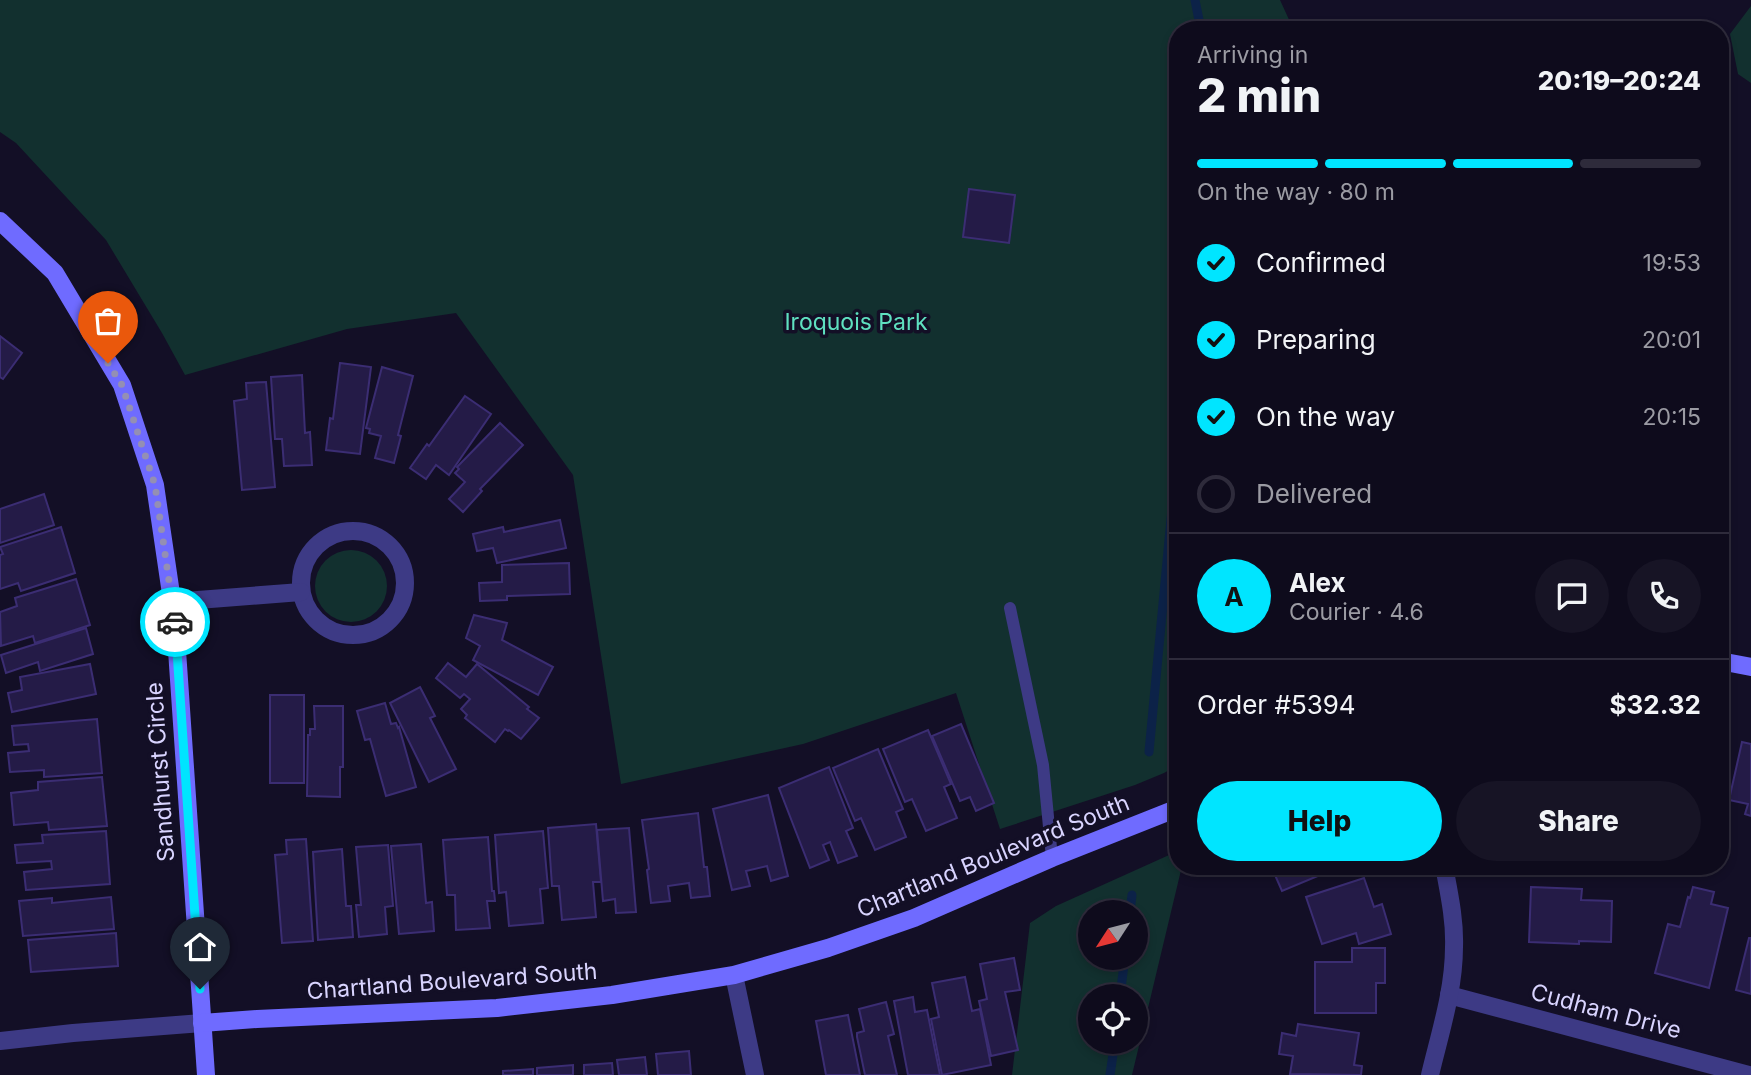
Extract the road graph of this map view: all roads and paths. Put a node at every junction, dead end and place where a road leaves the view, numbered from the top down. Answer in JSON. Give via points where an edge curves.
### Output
{"nodes":[{"id":1,"x":0,"y":220,"type":"edge"},
{"id":2,"x":301,"y":592,"type":"junction"},
{"id":3,"x":172,"y":602,"type":"junction"},
{"id":4,"x":1010,"y":608,"type":"dead end"},
{"id":5,"x":1729,"y":663,"type":"edge"},
{"id":6,"x":1751,"y":667,"type":"edge"},
{"id":7,"x":1169,"y":812,"type":"edge"},
{"id":8,"x":1052,"y":858,"type":"junction"},
{"id":9,"x":1446,"y":875,"type":"edge"},
{"id":10,"x":734,"y":975,"type":"junction"},
{"id":11,"x":1450,"y":995,"type":"junction"},
{"id":12,"x":202,"y":1023,"type":"junction"},
{"id":13,"x":0,"y":1041,"type":"edge"},
{"id":14,"x":206,"y":1075,"type":"edge"},
{"id":15,"x":755,"y":1075,"type":"edge"},
{"id":16,"x":1430,"y":1075,"type":"edge"},
{"id":17,"x":1749,"y":1075,"type":"edge"}],
"edges":[{"from":1,"to":3,"type":"street","name":"Sandhurst Circle","via":[[55,273],[122,385],[155,485]]},
{"from":2,"to":2,"type":"street","via":[[318,622],[349,636],[383,627],[396,615],[406,582],[394,550],[381,538],[365,531],[348,531],[331,535],[306,558]]},
{"from":2,"to":3,"type":"street"},
{"from":3,"to":12,"type":"street","name":"Sandhurst Circle"},
{"from":4,"to":8,"type":"lane","via":[[1043,765]]},
{"from":5,"to":6,"type":"street"},
{"from":7,"to":8,"type":"street","name":"Chartland Boulevard South"},
{"from":8,"to":10,"type":"street","name":"Chartland Boulevard South","via":[[914,918]]},
{"from":9,"to":11,"type":"street","via":[[1455,948]]},
{"from":10,"to":12,"type":"street","name":"Chartland Boulevard South","via":[[497,1008]]},
{"from":10,"to":15,"type":"street"},
{"from":11,"to":16,"type":"street"},
{"from":11,"to":17,"type":"street","name":"Cudham Drive"},
{"from":12,"to":13,"type":"street"},
{"from":12,"to":14,"type":"street","name":"Sandhurst Circle"}]}
